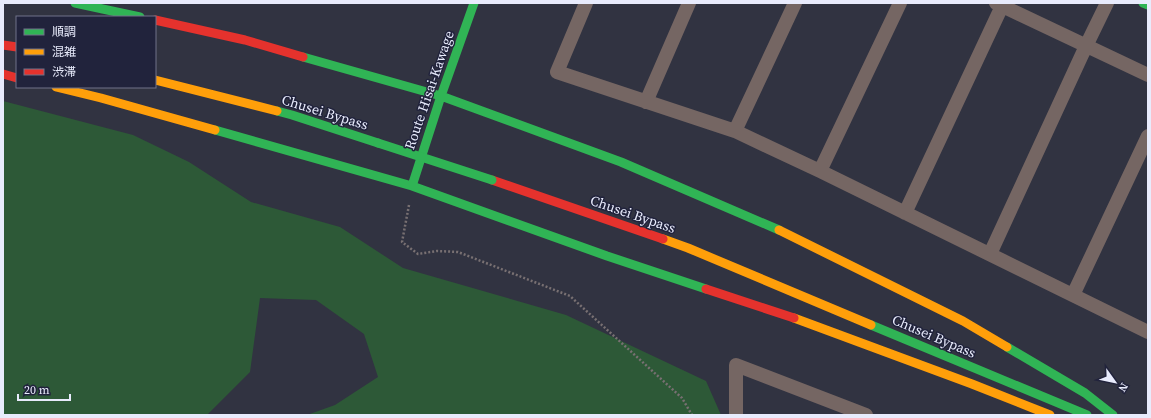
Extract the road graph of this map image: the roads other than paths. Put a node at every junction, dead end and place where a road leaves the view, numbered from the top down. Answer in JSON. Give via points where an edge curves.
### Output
{"nodes":[{"id":1,"x":75,"y":3,"type":"edge"},
{"id":2,"x":474,"y":3,"type":"edge"},
{"id":3,"x":586,"y":3,"type":"edge"},
{"id":4,"x":689,"y":3,"type":"edge"},
{"id":5,"x":795,"y":3,"type":"edge"},
{"id":6,"x":900,"y":3,"type":"edge"},
{"id":7,"x":1107,"y":3,"type":"edge"},
{"id":8,"x":1143,"y":3,"type":"edge"},
{"id":9,"x":999,"y":5,"type":"edge"},
{"id":10,"x":1148,"y":5,"type":"edge"},
{"id":11,"x":135,"y":16,"type":"edge"},
{"id":12,"x":156,"y":20,"type":"edge"},
{"id":13,"x":3,"y":44,"type":"edge"},
{"id":14,"x":1086,"y":46,"type":"junction"},
{"id":15,"x":16,"y":47,"type":"edge"},
{"id":16,"x":3,"y":74,"type":"edge"},
{"id":17,"x":1148,"y":75,"type":"edge"},
{"id":18,"x":16,"y":78,"type":"edge"},
{"id":19,"x":156,"y":80,"type":"edge"},
{"id":20,"x":60,"y":88,"type":"edge"},
{"id":21,"x":441,"y":96,"type":"junction"},
{"id":22,"x":646,"y":102,"type":"junction"},
{"id":23,"x":735,"y":131,"type":"junction"},
{"id":24,"x":1148,"y":136,"type":"edge"},
{"id":25,"x":820,"y":171,"type":"junction"},
{"id":26,"x":412,"y":186,"type":"junction"},
{"id":27,"x":905,"y":213,"type":"junction"},
{"id":28,"x":990,"y":254,"type":"junction"},
{"id":29,"x":1073,"y":295,"type":"junction"},
{"id":30,"x":1148,"y":332,"type":"edge"},
{"id":31,"x":839,"y":410,"type":"edge"},
{"id":32,"x":736,"y":415,"type":"edge"},
{"id":33,"x":866,"y":415,"type":"edge"},
{"id":34,"x":1050,"y":415,"type":"edge"},
{"id":35,"x":1087,"y":415,"type":"edge"},
{"id":36,"x":1113,"y":415,"type":"edge"}],
"edges":[{"from":1,"to":11,"type":"main road"},
{"from":2,"to":21,"type":"main road","name":"Route Hisai-Kawage"},
{"from":3,"to":22,"type":"street","via":[[557,72]]},
{"from":4,"to":22,"type":"street"},
{"from":5,"to":23,"type":"street"},
{"from":6,"to":25,"type":"street"},
{"from":7,"to":14,"type":"street"},
{"from":8,"to":10,"type":"main road"},
{"from":9,"to":14,"type":"street"},
{"from":9,"to":27,"type":"street"},
{"from":12,"to":21,"type":"main road","via":[[245,40]]},
{"from":13,"to":15,"type":"main road"},
{"from":14,"to":17,"type":"street"},
{"from":14,"to":28,"type":"street"},
{"from":16,"to":18,"type":"main road"},
{"from":19,"to":35,"type":"main road","name":"Chusei Bypass","bridge":true,"via":[[292,115],[492,180],[688,248]]},
{"from":20,"to":26,"type":"main road"},
{"from":21,"to":26,"type":"main road","name":"Route Hisai-Kawage"},
{"from":21,"to":36,"type":"main road","via":[[621,162],[774,227],[963,321],[1085,393]]},
{"from":22,"to":23,"type":"street"},
{"from":23,"to":25,"type":"street"},
{"from":24,"to":29,"type":"street"},
{"from":25,"to":27,"type":"street"},
{"from":26,"to":34,"type":"main road","via":[[607,256],[789,316]]},
{"from":27,"to":28,"type":"street"},
{"from":28,"to":29,"type":"street"},
{"from":29,"to":30,"type":"street"},
{"from":31,"to":32,"type":"street","via":[[736,365]]},
{"from":31,"to":33,"type":"street"}]}
